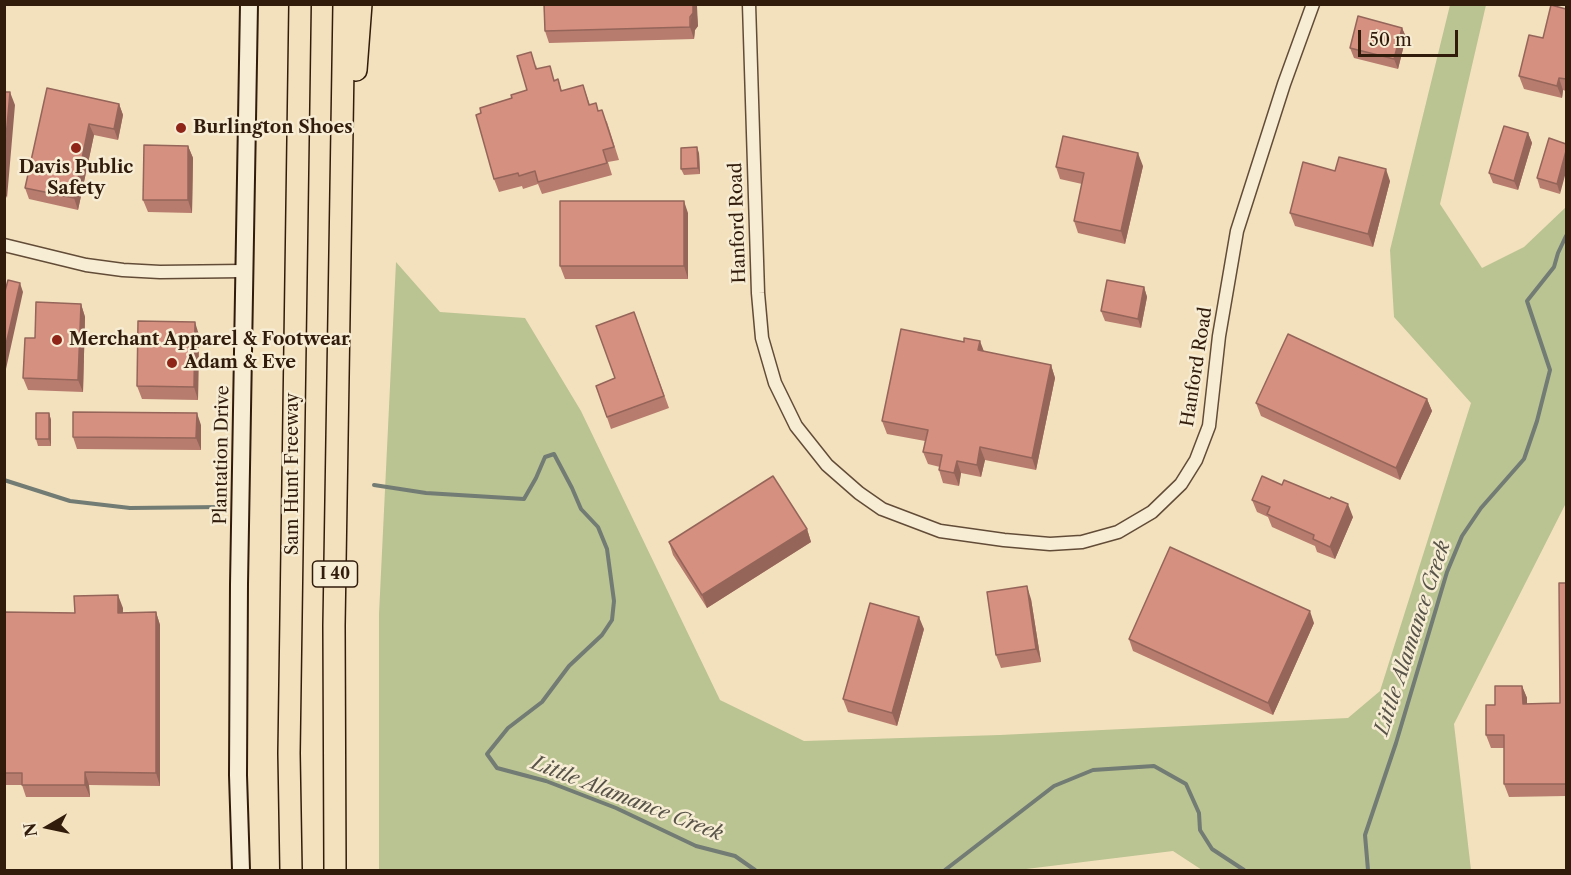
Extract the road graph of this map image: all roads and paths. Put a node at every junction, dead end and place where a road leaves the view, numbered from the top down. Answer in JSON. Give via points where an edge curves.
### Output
{"nodes":[{"id":1,"x":249,"y":4,"type":"edge"},
{"id":2,"x":289,"y":4,"type":"edge"},
{"id":3,"x":300,"y":4,"type":"edge"},
{"id":4,"x":344,"y":4,"type":"edge"},
{"id":5,"x":361,"y":4,"type":"edge"},
{"id":6,"x":749,"y":4,"type":"edge"},
{"id":7,"x":1313,"y":4,"type":"edge"},
{"id":8,"x":4,"y":245,"type":"edge"},
{"id":9,"x":243,"y":271,"type":"junction"},
{"id":10,"x":340,"y":277,"type":"junction"},
{"id":11,"x":294,"y":388,"type":"junction"},
{"id":12,"x":241,"y":870,"type":"edge"},
{"id":13,"x":291,"y":870,"type":"edge"},
{"id":14,"x":335,"y":870,"type":"edge"}],
"edges":[{"from":1,"to":9,"type":"street","name":"Plantation Drive"},
{"from":2,"to":11,"type":"highway"},
{"from":3,"to":11,"type":"highway","name":"Sam Hunt Freeway","number":"I 40"},
{"from":4,"to":10,"type":"highway","number":"I 40"},
{"from":5,"to":10,"type":"highway"},
{"from":6,"to":7,"type":"street","name":"Hanford Road","via":[[762,338],[775,382],[796,426],[827,465],[882,509],[940,531],[1050,544],[1082,542],[1118,532],[1181,484],[1196,460],[1209,426],[1237,231]]},
{"from":8,"to":9,"type":"street","via":[[123,270]]},
{"from":9,"to":12,"type":"street","name":"Plantation Drive","via":[[238,775]]},
{"from":10,"to":14,"type":"highway","number":"I 40","via":[[334,625]]},
{"from":11,"to":13,"type":"highway","name":"Sam Hunt Freeway","number":"I 40"}]}
